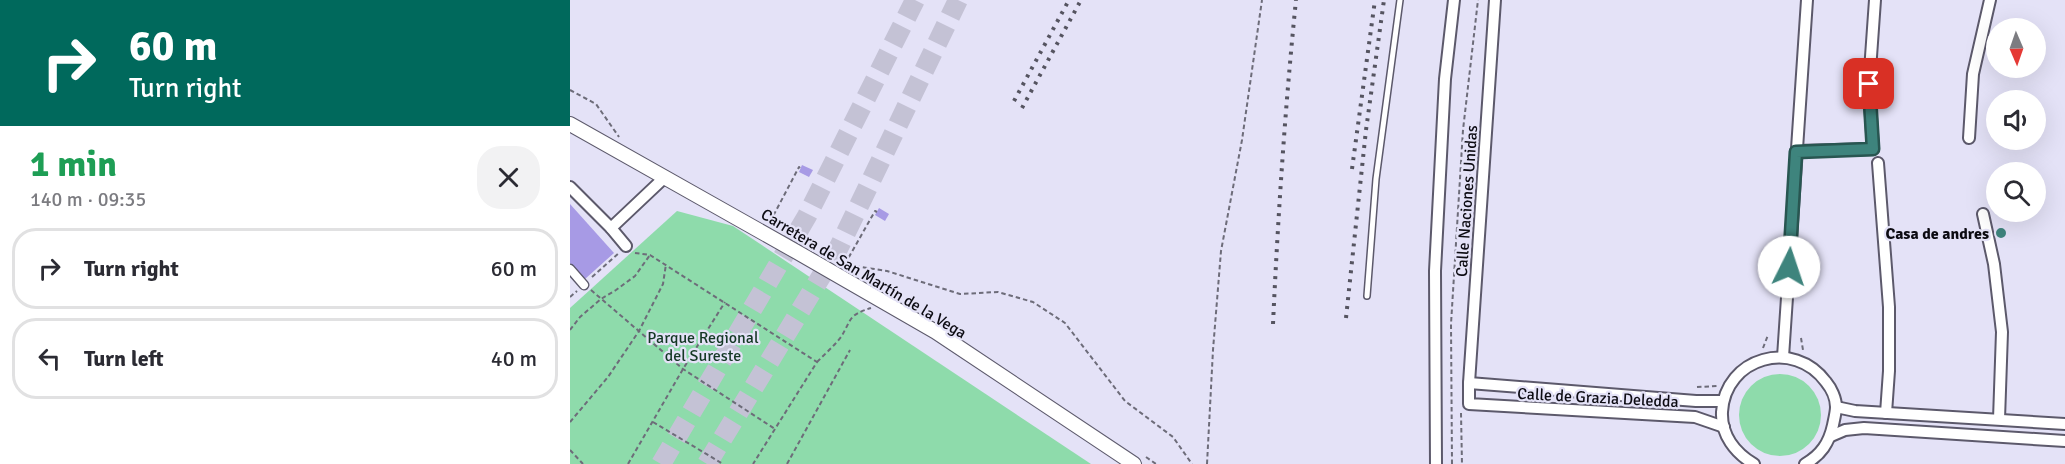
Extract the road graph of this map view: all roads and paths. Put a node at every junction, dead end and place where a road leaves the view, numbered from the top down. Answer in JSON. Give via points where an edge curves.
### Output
{"nodes":[{"id":1,"x":1262,"y":0,"type":"edge"},
{"id":2,"x":1400,"y":0,"type":"edge"},
{"id":3,"x":1454,"y":0,"type":"edge"},
{"id":4,"x":1478,"y":0,"type":"edge"},
{"id":5,"x":1495,"y":0,"type":"edge"},
{"id":6,"x":1807,"y":0,"type":"edge"},
{"id":7,"x":1875,"y":0,"type":"edge"},
{"id":8,"x":1990,"y":0,"type":"edge"},
{"id":9,"x":570,"y":90,"type":"edge"},
{"id":10,"x":570,"y":124,"type":"edge"},
{"id":11,"x":619,"y":137,"type":"dead end"},
{"id":12,"x":1969,"y":138,"type":"dead end"},
{"id":13,"x":1796,"y":152,"type":"junction"},
{"id":14,"x":1878,"y":164,"type":"dead end"},
{"id":15,"x":800,"y":168,"type":"dead end"},
{"id":16,"x":665,"y":177,"type":"junction"},
{"id":17,"x":570,"y":188,"type":"edge"},
{"id":18,"x":877,"y":212,"type":"dead end"},
{"id":19,"x":1983,"y":214,"type":"dead end"},
{"id":20,"x":611,"y":228,"type":"junction"},
{"id":21,"x":764,"y":233,"type":"junction"},
{"id":22,"x":626,"y":246,"type":"junction"},
{"id":23,"x":650,"y":255,"type":"junction"},
{"id":24,"x":666,"y":264,"type":"junction"},
{"id":25,"x":570,"y":269,"type":"edge"},
{"id":26,"x":842,"y":271,"type":"junction"},
{"id":27,"x":584,"y":285,"type":"junction"},
{"id":28,"x":1367,"y":296,"type":"dead end"},
{"id":29,"x":570,"y":297,"type":"edge"},
{"id":30,"x":601,"y":299,"type":"junction"},
{"id":31,"x":725,"y":302,"type":"junction"},
{"id":32,"x":886,"y":303,"type":"junction"},
{"id":33,"x":570,"y":330,"type":"edge"},
{"id":34,"x":639,"y":331,"type":"junction"},
{"id":35,"x":850,"y":350,"type":"dead end"},
{"id":36,"x":1783,"y":357,"type":"junction"},
{"id":37,"x":817,"y":362,"type":"junction"},
{"id":38,"x":682,"y":369,"type":"junction"},
{"id":39,"x":1469,"y":383,"type":"junction"},
{"id":40,"x":1723,"y":401,"type":"junction"},
{"id":41,"x":1469,"y":405,"type":"joint"},
{"id":42,"x":1836,"y":407,"type":"junction"},
{"id":43,"x":1886,"y":413,"type":"junction"},
{"id":44,"x":1999,"y":419,"type":"junction"},
{"id":45,"x":570,"y":422,"type":"edge"},
{"id":46,"x":653,"y":422,"type":"junction"},
{"id":47,"x":2065,"y":424,"type":"edge"},
{"id":48,"x":1724,"y":427,"type":"junction"},
{"id":49,"x":775,"y":429,"type":"junction"},
{"id":50,"x":1831,"y":436,"type":"junction"},
{"id":51,"x":2065,"y":441,"type":"edge"},
{"id":52,"x":570,"y":450,"type":"edge"},
{"id":53,"x":583,"y":464,"type":"edge"},
{"id":54,"x":628,"y":464,"type":"edge"},
{"id":55,"x":723,"y":464,"type":"edge"},
{"id":56,"x":753,"y":464,"type":"edge"},
{"id":57,"x":787,"y":464,"type":"edge"},
{"id":58,"x":1134,"y":464,"type":"edge"},
{"id":59,"x":1192,"y":464,"type":"edge"},
{"id":60,"x":1207,"y":464,"type":"edge"},
{"id":61,"x":1436,"y":464,"type":"edge"},
{"id":62,"x":1452,"y":464,"type":"edge"},
{"id":63,"x":1754,"y":464,"type":"edge"},
{"id":64,"x":1805,"y":464,"type":"edge"}],
"edges":[{"from":1,"to":60,"type":"path","via":[[1221,251]]},
{"from":2,"to":28,"type":"lane","via":[[1376,179]]},
{"from":3,"to":61,"type":"street","via":[[1445,79],[1435,271]]},
{"from":4,"to":62,"type":"path","via":[[1463,130],[1450,324]]},
{"from":5,"to":39,"type":"street","name":"Calle Naciones Unidas"},
{"from":6,"to":13,"type":"street"},
{"from":7,"to":13,"type":"street","via":[[1869,84],[1873,149]]},
{"from":8,"to":12,"type":"street","via":[[1973,74]]},
{"from":9,"to":11,"type":"path","via":[[596,104]]},
{"from":10,"to":16,"type":"street","name":"Carretera de San Martín de la Vega"},
{"from":13,"to":36,"type":"street"},
{"from":14,"to":43,"type":"street","via":[[1889,307]]},
{"from":15,"to":21,"type":"path"},
{"from":16,"to":20,"type":"street"},
{"from":16,"to":21,"type":"street","name":"Carretera de San Martín de la Vega"},
{"from":17,"to":20,"type":"street"},
{"from":18,"to":26,"type":"path"},
{"from":19,"to":44,"type":"street","via":[[2002,332]]},
{"from":20,"to":22,"type":"street"},
{"from":21,"to":26,"type":"street","name":"Carretera de San Martín de la Vega"},
{"from":22,"to":23,"type":"path","via":[[635,253]]},
{"from":22,"to":27,"type":"path"},
{"from":23,"to":24,"type":"path"},
{"from":23,"to":30,"type":"path","via":[[634,276]]},
{"from":24,"to":31,"type":"path"},
{"from":24,"to":34,"type":"path","via":[[663,284]]},
{"from":25,"to":27,"type":"street"},
{"from":26,"to":32,"type":"street","name":"Carretera de San Martín de la Vega"},
{"from":26,"to":59,"type":"path","via":[[887,271],[960,294],[998,292],[1033,302],[1065,323],[1125,401],[1173,436]]},
{"from":27,"to":29,"type":"path"},
{"from":27,"to":30,"type":"path"},
{"from":30,"to":33,"type":"path"},
{"from":30,"to":34,"type":"path"},
{"from":31,"to":37,"type":"path"},
{"from":31,"to":38,"type":"path"},
{"from":32,"to":37,"type":"path","via":[[858,312]]},
{"from":32,"to":58,"type":"street","name":"Carretera de San Martín de la Vega"},
{"from":34,"to":38,"type":"path"},
{"from":34,"to":45,"type":"path","via":[[608,377]]},
{"from":35,"to":57,"type":"path"},
{"from":36,"to":40,"type":"street","via":[[1753,363],[1739,373]]},
{"from":36,"to":42,"type":"street","via":[[1803,362],[1819,373],[1831,388]]},
{"from":37,"to":49,"type":"path"},
{"from":38,"to":46,"type":"path"},
{"from":38,"to":49,"type":"path"},
{"from":39,"to":40,"type":"street","name":"Calle de Grazia Deledda"},
{"from":39,"to":41,"type":"street","name":"Calle Naciones Unidas"},
{"from":40,"to":48,"type":"street"},
{"from":41,"to":48,"type":"street","name":"Calle de Grazia Deledda","via":[[1695,417]]},
{"from":42,"to":43,"type":"street"},
{"from":42,"to":50,"type":"street"},
{"from":43,"to":44,"type":"street"},
{"from":44,"to":47,"type":"street"},
{"from":46,"to":54,"type":"path"},
{"from":46,"to":55,"type":"path"},
{"from":48,"to":63,"type":"street","via":[[1731,444]]},
{"from":49,"to":56,"type":"path"},
{"from":50,"to":51,"type":"street","via":[[1864,428]]},
{"from":50,"to":64,"type":"street","via":[[1821,452]]},
{"from":52,"to":53,"type":"path"}]}
